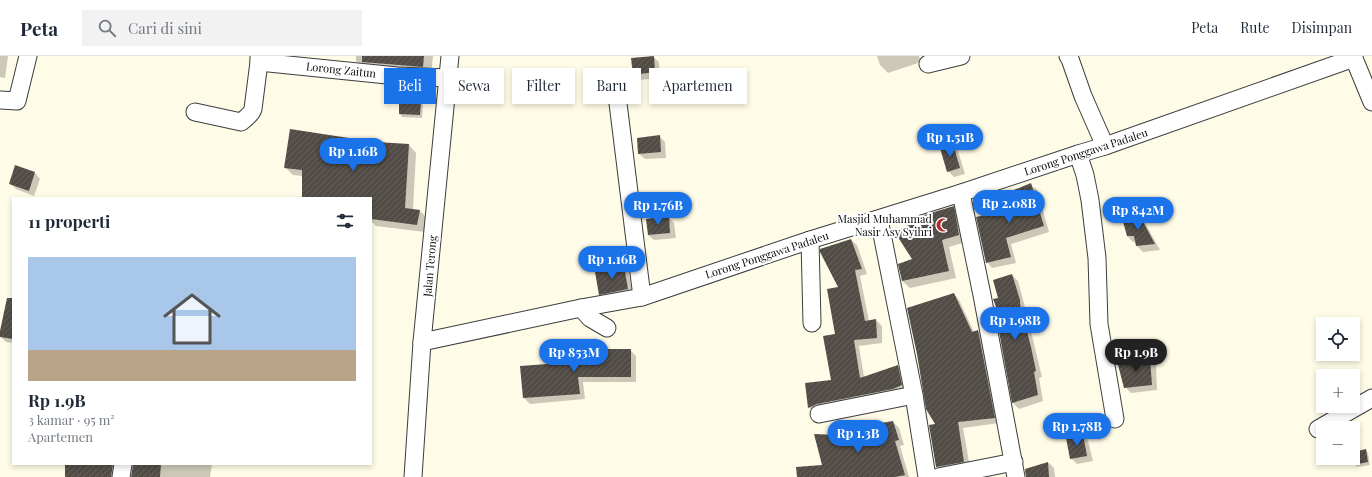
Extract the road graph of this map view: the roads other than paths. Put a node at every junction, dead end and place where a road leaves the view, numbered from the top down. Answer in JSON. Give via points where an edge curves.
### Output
{"nodes":[{"id":1,"x":28,"y":56,"type":"edge"},
{"id":2,"x":450,"y":56,"type":"edge"},
{"id":3,"x":961,"y":56,"type":"edge"},
{"id":4,"x":1068,"y":56,"type":"edge"},
{"id":5,"x":1354,"y":57,"type":"edge"},
{"id":6,"x":259,"y":59,"type":"edge"},
{"id":7,"x":928,"y":64,"type":"dead end"},
{"id":8,"x":449,"y":68,"type":"edge"},
{"id":9,"x":444,"y":78,"type":"edge"},
{"id":10,"x":0,"y":100,"type":"edge"},
{"id":11,"x":1372,"y":102,"type":"edge"},
{"id":12,"x":445,"y":104,"type":"edge"},
{"id":13,"x":618,"y":104,"type":"edge"},
{"id":14,"x":195,"y":112,"type":"dead end"},
{"id":15,"x":1105,"y":146,"type":"junction"},
{"id":16,"x":1078,"y":154,"type":"junction"},
{"id":17,"x":961,"y":193,"type":"junction"},
{"id":18,"x":878,"y":219,"type":"junction"},
{"id":19,"x":810,"y":240,"type":"junction"},
{"id":20,"x":642,"y":297,"type":"junction"},
{"id":21,"x":581,"y":308,"type":"junction"},
{"id":22,"x":812,"y":322,"type":"dead end"},
{"id":23,"x":607,"y":328,"type":"dead end"},
{"id":24,"x":422,"y":342,"type":"junction"},
{"id":25,"x":914,"y":395,"type":"junction"},
{"id":26,"x":1372,"y":398,"type":"edge"},
{"id":27,"x":819,"y":414,"type":"dead end"},
{"id":28,"x":1115,"y":419,"type":"dead end"},
{"id":29,"x":1332,"y":421,"type":"edge"},
{"id":30,"x":123,"y":465,"type":"edge"},
{"id":31,"x":1015,"y":469,"type":"edge"},
{"id":32,"x":121,"y":477,"type":"edge"},
{"id":33,"x":414,"y":477,"type":"edge"},
{"id":34,"x":927,"y":477,"type":"edge"},
{"id":35,"x":938,"y":477,"type":"edge"}],
"edges":[{"from":1,"to":10,"type":"street","via":[[17,101]]},
{"from":2,"to":8,"type":"street","name":"Jalan Terong"},
{"from":3,"to":7,"type":"street"},
{"from":4,"to":15,"type":"street"},
{"from":5,"to":11,"type":"street"},
{"from":5,"to":15,"type":"street","name":"Lorong Ponggawa Padaleu"},
{"from":6,"to":9,"type":"street","name":"Lorong Zaitun","via":[[397,76]]},
{"from":6,"to":14,"type":"street","via":[[252,110],[244,120],[241,122]]},
{"from":12,"to":24,"type":"street","name":"Jalan Terong"},
{"from":13,"to":20,"type":"street"},
{"from":15,"to":16,"type":"street","name":"Lorong Ponggawa Padaleu"},
{"from":16,"to":17,"type":"street","name":"Lorong Ponggawa Padaleu"},
{"from":16,"to":28,"type":"street","via":[[1090,200],[1097,258],[1100,324]]},
{"from":17,"to":18,"type":"street","name":"Lorong Ponggawa Padaleu"},
{"from":17,"to":31,"type":"street"},
{"from":18,"to":19,"type":"street","name":"Lorong Ponggawa Padaleu"},
{"from":18,"to":25,"type":"street"},
{"from":19,"to":20,"type":"street","name":"Lorong Ponggawa Padaleu"},
{"from":19,"to":22,"type":"street"},
{"from":20,"to":21,"type":"street","name":"Lorong Ponggawa Padaleu"},
{"from":21,"to":23,"type":"street","via":[[590,318]]},
{"from":21,"to":24,"type":"street","name":"Lorong Ponggawa Padaleu"},
{"from":24,"to":33,"type":"street","name":"Jalan Terong"},
{"from":25,"to":27,"type":"street"},
{"from":25,"to":34,"type":"street"},
{"from":26,"to":29,"type":"street"},
{"from":30,"to":32,"type":"street"},
{"from":31,"to":35,"type":"street"}]}
